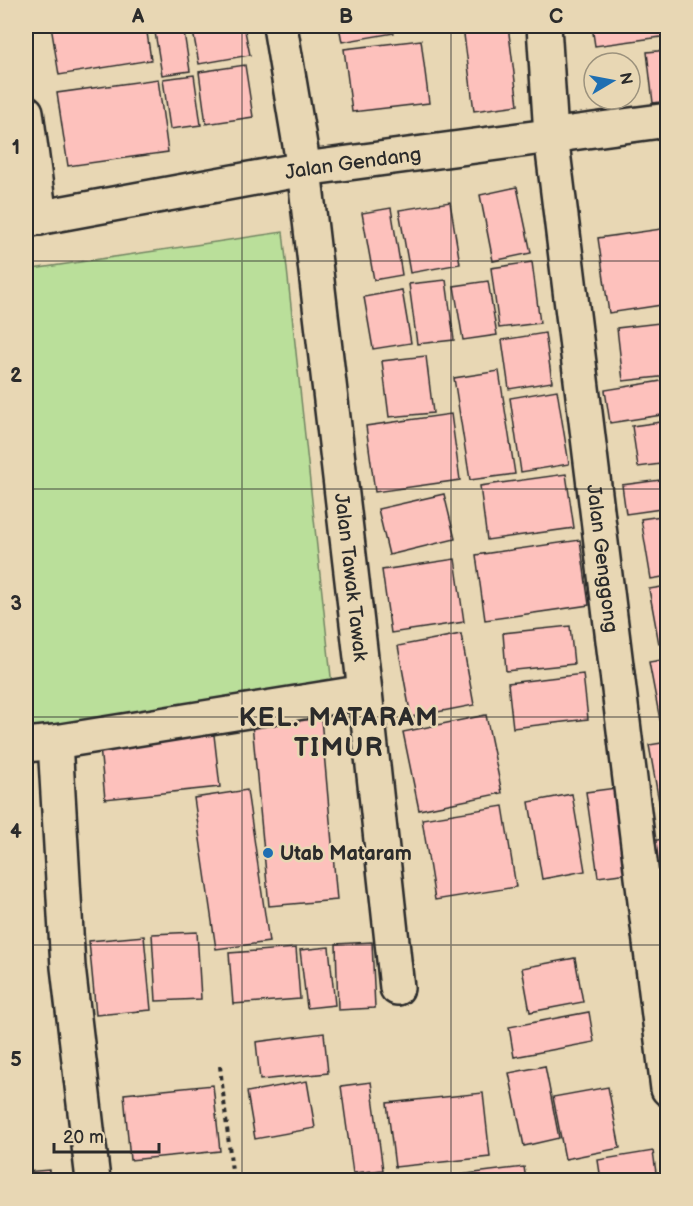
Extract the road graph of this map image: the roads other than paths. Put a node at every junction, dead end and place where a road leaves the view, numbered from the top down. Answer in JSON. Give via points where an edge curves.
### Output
{"nodes":[{"id":1,"x":280,"y":26,"type":"edge"},
{"id":2,"x":544,"y":26,"type":"edge"},
{"id":3,"x":26,"y":112,"type":"edge"},
{"id":4,"x":668,"y":120,"type":"edge"},
{"id":5,"x":551,"y":135,"type":"junction"},
{"id":6,"x":304,"y":169,"type":"junction"},
{"id":7,"x":33,"y":219,"type":"edge"},
{"id":8,"x":365,"y":692,"type":"junction"},
{"id":9,"x":40,"y":743,"type":"edge"},
{"id":10,"x":397,"y":988,"type":"dead end"},
{"id":11,"x":668,"y":1089,"type":"edge"},
{"id":12,"x":93,"y":1180,"type":"edge"}],
"edges":[{"from":1,"to":6,"type":"street","name":"Jalan Tawak Tawak"},
{"from":2,"to":5,"type":"street","name":"Jalan Genggong"},
{"from":3,"to":7,"type":"street"},
{"from":4,"to":5,"type":"street","name":"Jalan Gendang"},
{"from":5,"to":6,"type":"street","name":"Jalan Gendang"},
{"from":5,"to":11,"type":"street","name":"Jalan Genggong"},
{"from":6,"to":7,"type":"street","name":"Jalan Gendang"},
{"from":6,"to":8,"type":"street","name":"Jalan Tawak Tawak"},
{"from":8,"to":9,"type":"street"},
{"from":8,"to":10,"type":"street","name":"Jalan Tawak Tawak"},
{"from":9,"to":12,"type":"street"}]}
